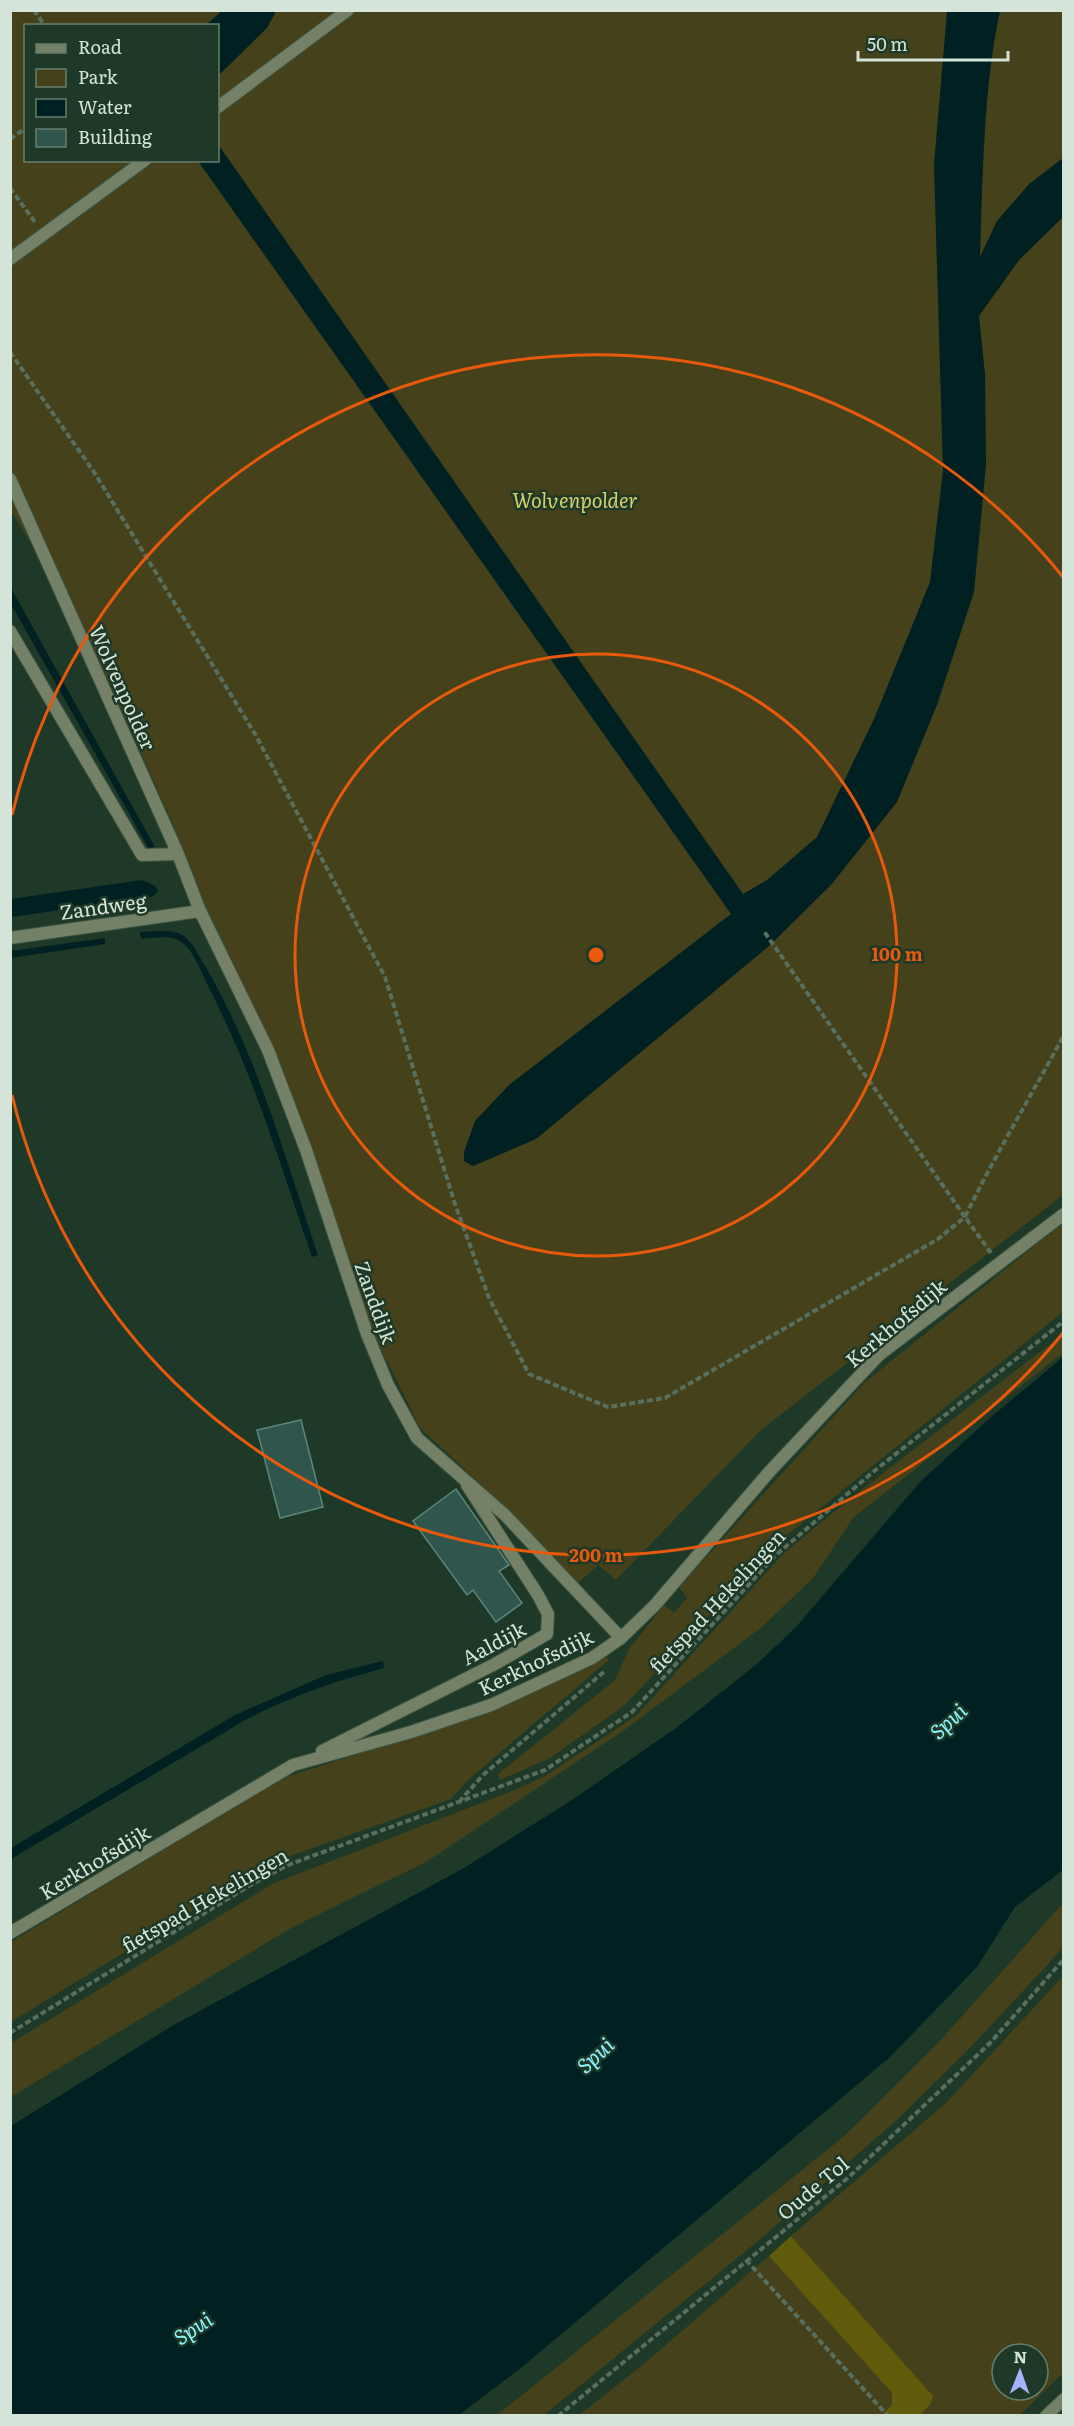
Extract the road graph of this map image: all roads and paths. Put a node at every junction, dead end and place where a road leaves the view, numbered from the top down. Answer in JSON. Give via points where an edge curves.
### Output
{"nodes":[{"id":1,"x":34,"y":10,"type":"edge"},
{"id":2,"x":348,"y":10,"type":"edge"},
{"id":3,"x":44,"y":24,"type":"edge"},
{"id":4,"x":219,"y":106,"type":"edge"},
{"id":5,"x":24,"y":130,"type":"edge"},
{"id":6,"x":10,"y":140,"type":"edge"},
{"id":7,"x":142,"y":162,"type":"edge"},
{"id":8,"x":10,"y":188,"type":"edge"},
{"id":9,"x":44,"y":235,"type":"junction"},
{"id":10,"x":10,"y":259,"type":"edge"},
{"id":11,"x":10,"y":352,"type":"edge"},
{"id":12,"x":10,"y":479,"type":"edge"},
{"id":13,"x":10,"y":632,"type":"edge"},
{"id":14,"x":178,"y":854,"type":"junction"},
{"id":15,"x":200,"y":911,"type":"junction"},
{"id":16,"x":763,"y":930,"type":"dead end"},
{"id":17,"x":10,"y":938,"type":"edge"},
{"id":18,"x":1064,"y":1035,"type":"edge"},
{"id":19,"x":1064,"y":1214,"type":"edge"},
{"id":20,"x":965,"y":1217,"type":"junction"},
{"id":21,"x":998,"y":1264,"type":"junction"},
{"id":22,"x":1064,"y":1321,"type":"edge"},
{"id":23,"x":462,"y":1476,"type":"junction"},
{"id":24,"x":621,"y":1638,"type":"junction"},
{"id":25,"x":611,"y":1665,"type":"dead end"},
{"id":26,"x":293,"y":1765,"type":"junction"},
{"id":27,"x":458,"y":1803,"type":"junction"},
{"id":28,"x":10,"y":1933,"type":"edge"},
{"id":29,"x":1064,"y":1959,"type":"edge"},
{"id":30,"x":10,"y":2033,"type":"edge"},
{"id":31,"x":746,"y":2260,"type":"junction"},
{"id":32,"x":1064,"y":2399,"type":"edge"},
{"id":33,"x":558,"y":2415,"type":"edge"},
{"id":34,"x":888,"y":2415,"type":"edge"},
{"id":35,"x":1046,"y":2415,"type":"edge"}],
"edges":[{"from":1,"to":3,"type":"path"},
{"from":2,"to":4,"type":"street"},
{"from":5,"to":6,"type":"path"},
{"from":7,"to":9,"type":"street"},
{"from":8,"to":9,"type":"path"},
{"from":9,"to":10,"type":"street"},
{"from":11,"to":20,"type":"path","via":[[94,471],[255,734],[385,977],[489,1298],[529,1374],[608,1407],[665,1398],[928,1245]]},
{"from":12,"to":14,"type":"street","name":"Wolvenpolder"},
{"from":13,"to":14,"type":"street","via":[[142,855]]},
{"from":14,"to":15,"type":"street","name":"Wolvenpolder"},
{"from":15,"to":17,"type":"street","name":"Zandweg"},
{"from":15,"to":23,"type":"street","name":"Zanddijk","via":[[268,1050],[388,1385],[417,1438]]},
{"from":16,"to":20,"type":"path"},
{"from":18,"to":20,"type":"path"},
{"from":19,"to":21,"type":"street","name":"Kerkhofsdijk"},
{"from":20,"to":21,"type":"path"},
{"from":21,"to":24,"type":"street","name":"Kerkhofsdijk","via":[[879,1355]]},
{"from":22,"to":27,"type":"path","name":"fietspad Hekelingen","via":[[873,1472],[776,1555],[632,1712],[545,1770]]},
{"from":23,"to":24,"type":"street","name":"Zanddijk"},
{"from":23,"to":26,"type":"street","name":"Aaldijk","via":[[538,1595],[548,1614],[547,1634]]},
{"from":24,"to":26,"type":"street","name":"Kerkhofsdijk","via":[[592,1658],[491,1706]]},
{"from":25,"to":27,"type":"path","name":"fietspad Hekelingen","via":[[483,1774]]},
{"from":26,"to":28,"type":"street","name":"Kerkhofsdijk"},
{"from":27,"to":30,"type":"path","name":"fietspad Hekelingen","via":[[288,1865]]},
{"from":29,"to":31,"type":"path","name":"Oude Tol","via":[[945,2088],[849,2176]]},
{"from":31,"to":33,"type":"path","name":"Oude Tol"},
{"from":31,"to":34,"type":"path"},
{"from":32,"to":35,"type":"street"}]}
